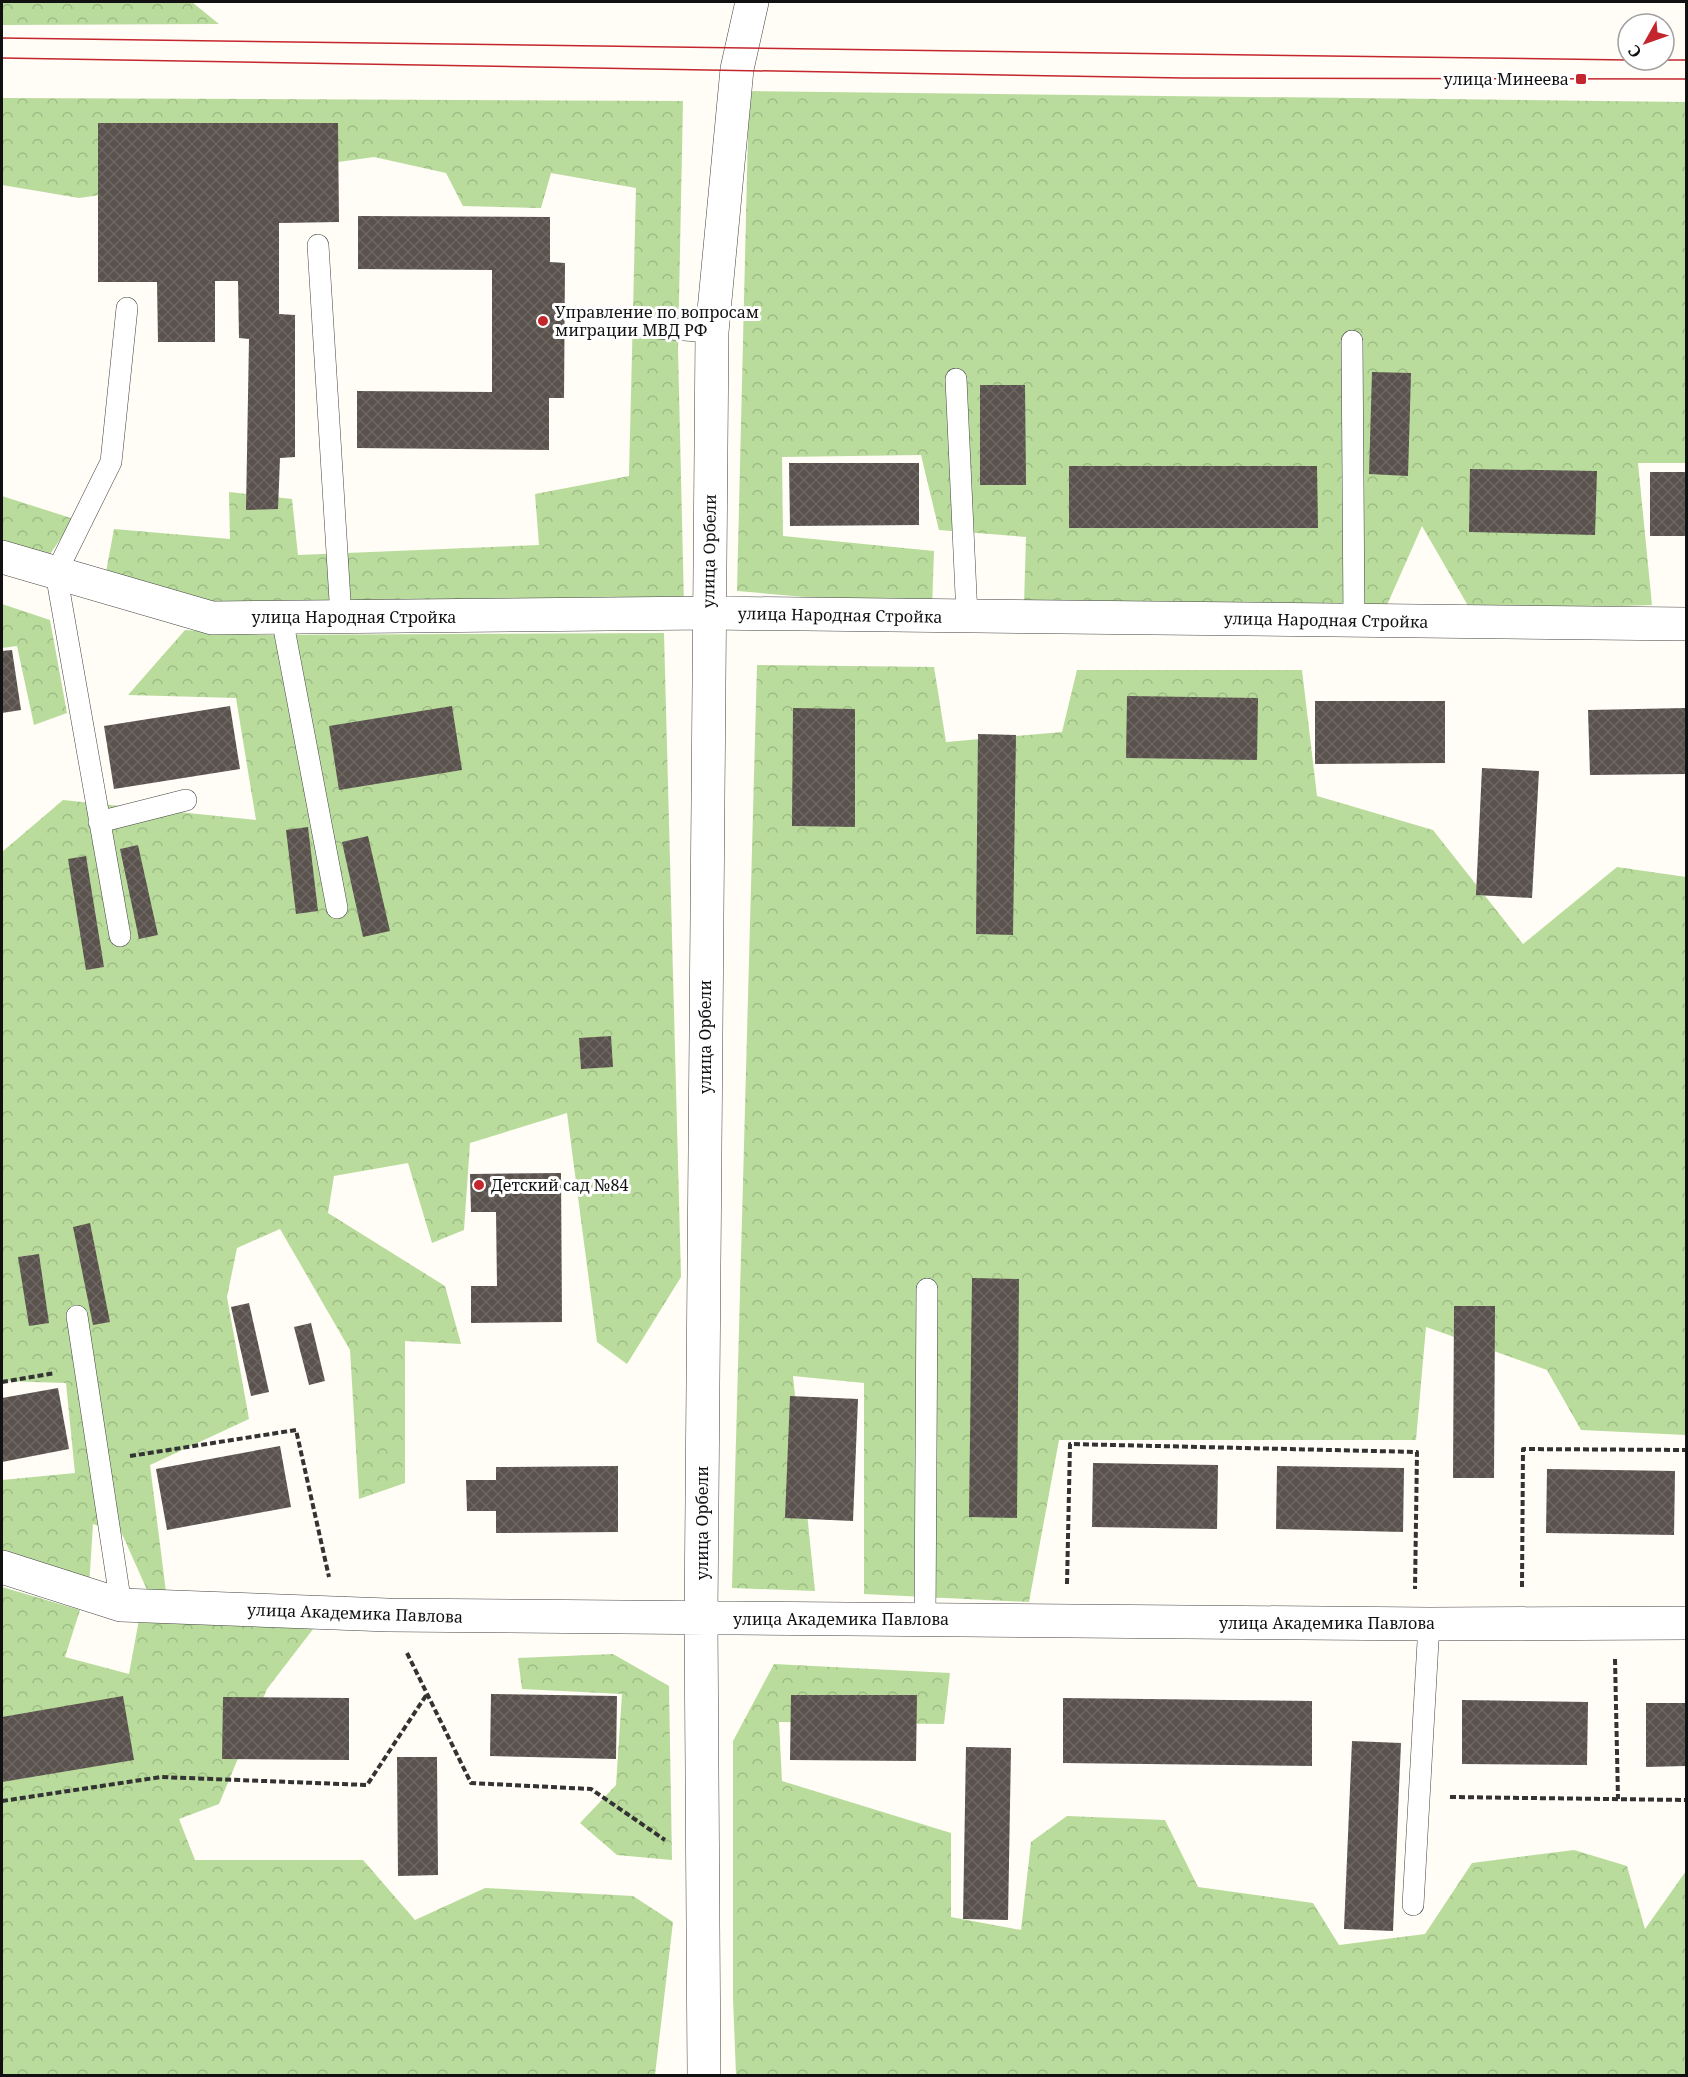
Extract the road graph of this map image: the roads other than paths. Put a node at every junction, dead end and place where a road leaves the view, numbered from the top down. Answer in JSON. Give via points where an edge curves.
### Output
{"nodes":[{"id":1,"x":752,"y":2,"type":"edge"},
{"id":2,"x":318,"y":245,"type":"dead end"},
{"id":3,"x":127,"y":308,"type":"dead end"},
{"id":4,"x":586,"y":323,"type":"dead end"},
{"id":5,"x":712,"y":332,"type":"junction"},
{"id":6,"x":1352,"y":341,"type":"dead end"},
{"id":7,"x":956,"y":379,"type":"dead end"},
{"id":8,"x":2,"y":557,"type":"edge"},
{"id":9,"x":56,"y":573,"type":"junction"},
{"id":10,"x":708,"y":614,"type":"junction"},
{"id":11,"x":967,"y":616,"type":"junction"},
{"id":12,"x":341,"y":617,"type":"junction"},
{"id":13,"x":282,"y":618,"type":"junction"},
{"id":14,"x":1354,"y":621,"type":"junction"},
{"id":15,"x":1686,"y":624,"type":"edge"},
{"id":16,"x":186,"y":800,"type":"dead end"},
{"id":17,"x":99,"y":822,"type":"junction"},
{"id":18,"x":337,"y":908,"type":"dead end"},
{"id":19,"x":120,"y":936,"type":"dead end"},
{"id":20,"x":927,"y":1289,"type":"dead end"},
{"id":21,"x":77,"y":1316,"type":"dead end"},
{"id":22,"x":2,"y":1567,"type":"edge"},
{"id":23,"x":122,"y":1605,"type":"junction"},
{"id":24,"x":701,"y":1618,"type":"junction"},
{"id":25,"x":925,"y":1619,"type":"junction"},
{"id":26,"x":1686,"y":1623,"type":"edge"},
{"id":27,"x":1422,"y":1624,"type":"junction"},
{"id":28,"x":1413,"y":1905,"type":"dead end"},
{"id":29,"x":704,"y":2076,"type":"edge"}],
"edges":[{"from":1,"to":5,"type":"street","name":"улица Орбели","via":[[737,69]]},
{"from":2,"to":12,"type":"lane"},
{"from":3,"to":9,"type":"lane","via":[[111,462]]},
{"from":4,"to":5,"type":"lane"},
{"from":5,"to":10,"type":"street","name":"улица Орбели"},
{"from":6,"to":14,"type":"lane"},
{"from":7,"to":11,"type":"lane"},
{"from":8,"to":9,"type":"street","name":"улица Народная Стройка"},
{"from":9,"to":13,"type":"street","name":"улица Народная Стройка","via":[[212,618]]},
{"from":9,"to":17,"type":"lane"},
{"from":10,"to":11,"type":"street","name":"улица Народная Стройка"},
{"from":10,"to":12,"type":"street","name":"улица Народная Стройка"},
{"from":10,"to":24,"type":"street","name":"улица Орбели"},
{"from":11,"to":14,"type":"street","name":"улица Народная Стройка"},
{"from":12,"to":13,"type":"street","name":"улица Народная Стройка"},
{"from":13,"to":18,"type":"lane"},
{"from":14,"to":15,"type":"street","name":"улица Народная Стройка"},
{"from":16,"to":17,"type":"lane"},
{"from":17,"to":19,"type":"lane"},
{"from":20,"to":25,"type":"lane"},
{"from":21,"to":23,"type":"lane"},
{"from":22,"to":23,"type":"street","name":"улица Академика Павлова"},
{"from":23,"to":24,"type":"street","name":"улица Академика Павлова","via":[[388,1615]]},
{"from":24,"to":25,"type":"street","name":"улица Академика Павлова"},
{"from":24,"to":29,"type":"street","name":"улица Орбели"},
{"from":25,"to":27,"type":"street","name":"улица Академика Павлова"},
{"from":26,"to":27,"type":"street","name":"улица Академика Павлова"},
{"from":27,"to":28,"type":"lane"}]}
